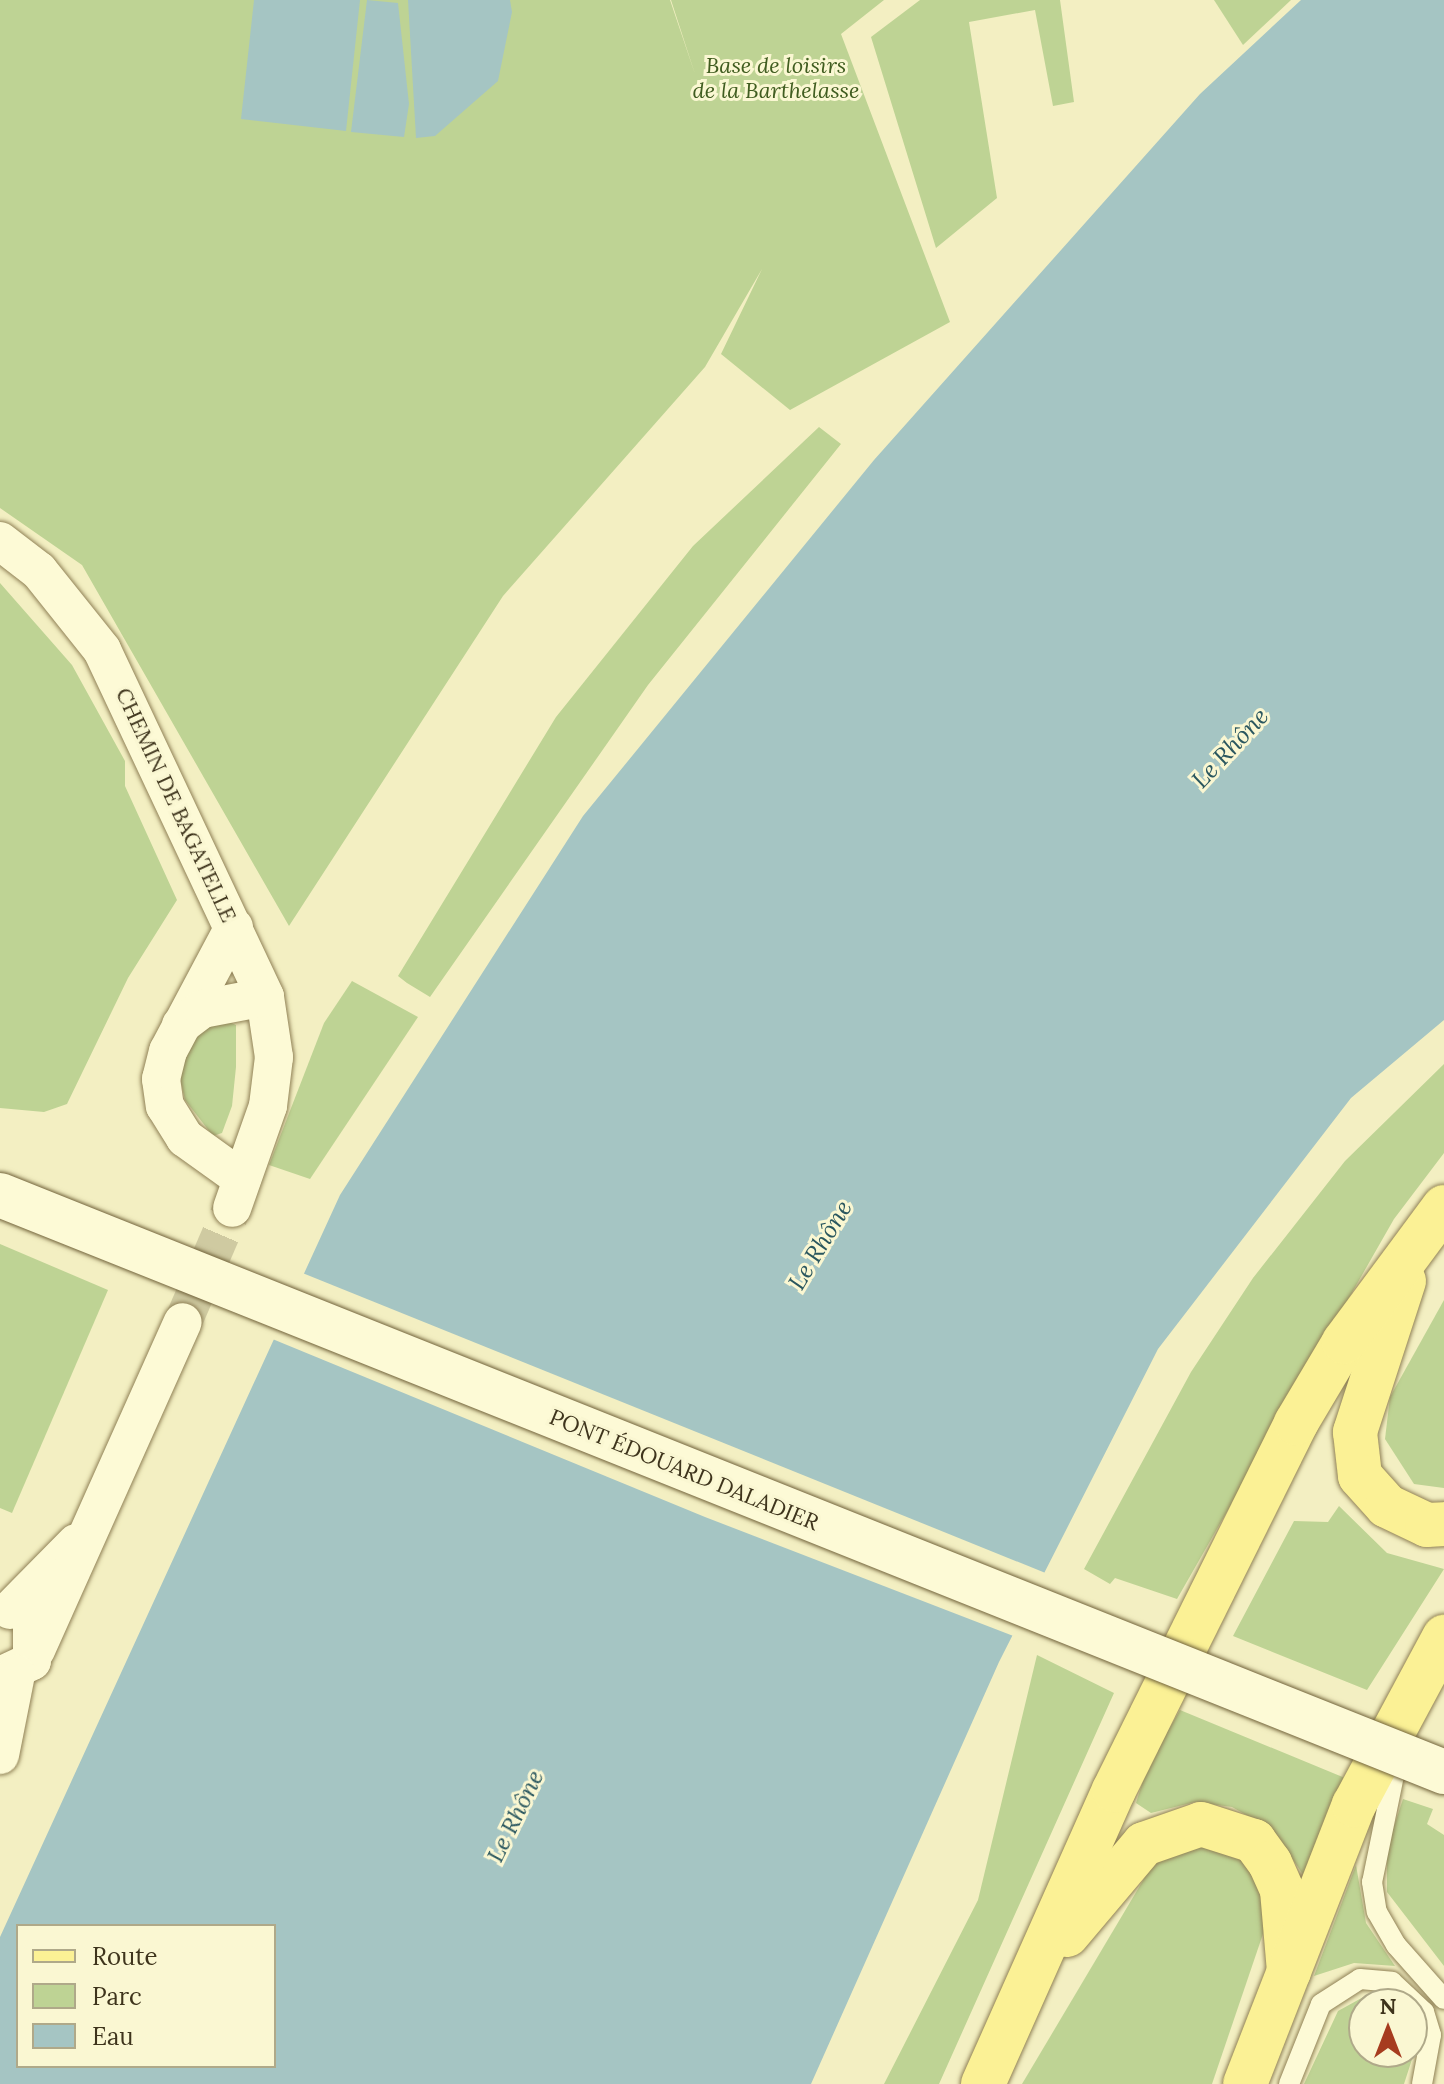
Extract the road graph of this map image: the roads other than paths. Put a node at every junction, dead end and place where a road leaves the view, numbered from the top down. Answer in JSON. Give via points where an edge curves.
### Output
{"nodes":[{"id":1,"x":0,"y":541,"type":"edge"},
{"id":2,"x":234,"y":927,"type":"junction"},
{"id":3,"x":265,"y":997,"type":"junction"},
{"id":4,"x":181,"y":1025,"type":"junction"},
{"id":5,"x":0,"y":1195,"type":"edge"},
{"id":6,"x":1433,"y":1222,"type":"edge"},
{"id":7,"x":183,"y":1322,"type":"tunnel mouth"},
{"id":8,"x":100,"y":1518,"type":"junction"},
{"id":9,"x":1444,"y":1524,"type":"edge"},
{"id":10,"x":5,"y":1610,"type":"edge"},
{"id":11,"x":1444,"y":1637,"type":"edge"},
{"id":12,"x":17,"y":1667,"type":"edge"},
{"id":13,"x":1407,"y":1703,"type":"junction"},
{"id":14,"x":1369,"y":1746,"type":"junction"},
{"id":15,"x":0,"y":1755,"type":"edge"},
{"id":16,"x":1444,"y":1772,"type":"edge"},
{"id":17,"x":1444,"y":1783,"type":"edge"},
{"id":18,"x":1043,"y":1962,"type":"junction"},
{"id":19,"x":1289,"y":1974,"type":"junction"},
{"id":20,"x":1444,"y":1999,"type":"edge"},
{"id":21,"x":1444,"y":2062,"type":"edge"},
{"id":22,"x":983,"y":2084,"type":"edge"},
{"id":23,"x":1245,"y":2084,"type":"edge"},
{"id":24,"x":1289,"y":2084,"type":"edge"},
{"id":25,"x":1422,"y":2084,"type":"edge"},
{"id":26,"x":1433,"y":2084,"type":"edge"}],
"edges":[{"from":1,"to":2,"type":"street","name":"CHEMIN DE BAGATELLE","via":[[39,571],[102,650]]},
{"from":2,"to":3,"type":"street","name":"CHEMIN DE BAGATELLE"},
{"from":2,"to":4,"type":"street"},
{"from":3,"to":4,"type":"street","via":[[202,1009]]},
{"from":3,"to":4,"type":"street","name":"CHEMIN DE BAGATELLE","via":[[274,1057],[268,1106],[237,1194],[185,1138],[165,1106],[161,1079]]},
{"from":5,"to":14,"type":"main road","name":"PONT ÉDOUARD DALADIER","bridge":true},
{"from":6,"to":9,"type":"main road","via":[[1355,1432],[1360,1476],[1387,1506],[1427,1525]]},
{"from":6,"to":18,"type":"main road","via":[[1296,1423],[1114,1790]]},
{"from":7,"to":8,"type":"street"},
{"from":8,"to":10,"type":"street"},
{"from":8,"to":12,"type":"street"},
{"from":10,"to":12,"type":"street","via":[[28,1621]]},
{"from":11,"to":13,"type":"main road"},
{"from":12,"to":15,"type":"street"},
{"from":13,"to":19,"type":"main road","via":[[1354,1805]]},
{"from":13,"to":20,"type":"lane","via":[[1372,1882],[1396,1945]]},
{"from":14,"to":16,"type":"main road","name":"PONT ÉDOUARD DALADIER","bridge":true},
{"from":14,"to":17,"type":"main road","name":"PONT ÉDOUARD DALADIER","bridge":true},
{"from":18,"to":19,"type":"main road","via":[[1144,1844],[1201,1824],[1254,1841],[1270,1863],[1282,1890]]},
{"from":18,"to":22,"type":"main road"},
{"from":19,"to":23,"type":"main road"},
{"from":21,"to":26,"type":"lane"},
{"from":24,"to":25,"type":"lane","via":[[1321,2004],[1360,1979],[1392,1982],[1424,2012],[1430,2048]]}]}
